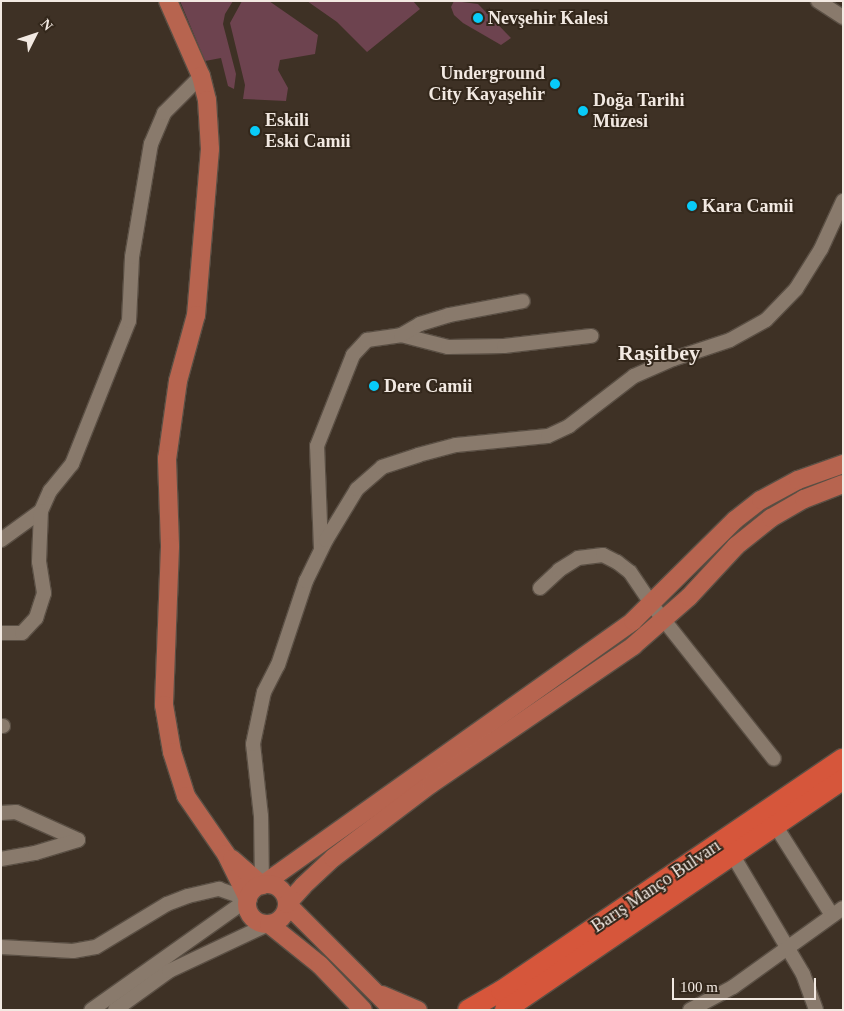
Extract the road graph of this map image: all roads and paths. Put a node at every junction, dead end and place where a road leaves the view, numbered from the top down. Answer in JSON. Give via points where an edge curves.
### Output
{"nodes":[{"id":1,"x":168,"y":1,"type":"edge"},
{"id":2,"x":820,"y":2,"type":"edge"},
{"id":3,"x":843,"y":17,"type":"edge"},
{"id":4,"x":201,"y":76,"type":"junction"},
{"id":5,"x":843,"y":201,"type":"edge"},
{"id":6,"x":524,"y":301,"type":"dead end"},
{"id":7,"x":401,"y":335,"type":"junction"},
{"id":8,"x":591,"y":336,"type":"dead end"},
{"id":9,"x":843,"y":464,"type":"edge"},
{"id":10,"x":843,"y":484,"type":"edge"},
{"id":11,"x":41,"y":511,"type":"junction"},
{"id":12,"x":1,"y":540,"type":"edge"},
{"id":13,"x":321,"y":549,"type":"junction"},
{"id":14,"x":540,"y":588,"type":"dead end"},
{"id":15,"x":652,"y":605,"type":"junction"},
{"id":16,"x":665,"y":619,"type":"junction"},
{"id":17,"x":1,"y":633,"type":"edge"},
{"id":18,"x":774,"y":759,"type":"dead end"},
{"id":19,"x":843,"y":760,"type":"edge"},
{"id":20,"x":843,"y":779,"type":"edge"},
{"id":21,"x":1,"y":813,"type":"edge"},
{"id":22,"x":775,"y":826,"type":"junction"},
{"id":23,"x":226,"y":854,"type":"junction"},
{"id":24,"x":732,"y":854,"type":"junction"},
{"id":25,"x":1,"y":859,"type":"edge"},
{"id":26,"x":262,"y":885,"type":"junction"},
{"id":27,"x":248,"y":899,"type":"junction"},
{"id":28,"x":287,"y":904,"type":"junction"},
{"id":29,"x":838,"y":911,"type":"edge"},
{"id":30,"x":269,"y":924,"type":"junction"},
{"id":31,"x":787,"y":946,"type":"junction"},
{"id":32,"x":1,"y":947,"type":"edge"},
{"id":33,"x":376,"y":993,"type":"junction"},
{"id":34,"x":362,"y":1009,"type":"edge"},
{"id":35,"x":91,"y":1010,"type":"edge"},
{"id":36,"x":115,"y":1010,"type":"edge"},
{"id":37,"x":393,"y":1010,"type":"edge"},
{"id":38,"x":418,"y":1010,"type":"edge"},
{"id":39,"x":468,"y":1010,"type":"edge"},
{"id":40,"x":505,"y":1010,"type":"edge"},
{"id":41,"x":690,"y":1010,"type":"edge"},
{"id":42,"x":816,"y":1010,"type":"edge"}],
"edges":[{"from":1,"to":4,"type":"main road"},
{"from":2,"to":3,"type":"street"},
{"from":4,"to":11,"type":"street","via":[[164,113],[152,144],[143,177],[132,257],[129,320],[72,464],[50,491]]},
{"from":4,"to":23,"type":"main road","via":[[207,100],[210,149],[196,316],[178,381],[167,459],[170,547],[164,704],[172,752],[186,796]]},
{"from":5,"to":13,"type":"street","via":[[821,249],[796,289],[766,320],[730,340],[634,376],[569,426],[548,436],[456,445],[382,466],[357,489]]},
{"from":6,"to":7,"type":"street","via":[[449,315],[420,324]]},
{"from":7,"to":8,"type":"street","via":[[448,347],[504,346]]},
{"from":7,"to":13,"type":"street","via":[[367,340],[353,355],[316,446]]},
{"from":9,"to":15,"type":"main road","via":[[798,480],[761,500],[721,534]]},
{"from":10,"to":16,"type":"main road","via":[[804,499],[770,518],[736,546]]},
{"from":11,"to":12,"type":"street"},
{"from":11,"to":17,"type":"street","via":[[39,562],[44,593],[36,618],[22,632]]},
{"from":13,"to":26,"type":"street","via":[[306,581],[278,665],[264,692],[253,744],[261,816]]},
{"from":14,"to":15,"type":"street","via":[[578,558],[603,555],[630,572]]},
{"from":15,"to":16,"type":"street"},
{"from":15,"to":26,"type":"main road","via":[[602,645]]},
{"from":16,"to":18,"type":"street"},
{"from":16,"to":28,"type":"main road","via":[[591,676],[431,784],[358,838],[309,880]]},
{"from":19,"to":39,"type":"highway","name":"Barış Manço Bulvarı","via":[[509,986]]},
{"from":20,"to":22,"type":"highway","name":"Barış Manço Bulvarı"},
{"from":21,"to":25,"type":"street","via":[[16,812],[78,840]]},
{"from":22,"to":24,"type":"highway","name":"Barış Manço Bulvarı"},
{"from":22,"to":29,"type":"street"},
{"from":23,"to":26,"type":"main road"},
{"from":23,"to":27,"type":"main road"},
{"from":24,"to":31,"type":"street"},
{"from":24,"to":40,"type":"highway","name":"Barış Manço Bulvarı"},
{"from":26,"to":27,"type":"main road","via":[[253,890]]},
{"from":26,"to":28,"type":"main road","via":[[280,888]]},
{"from":27,"to":30,"type":"main road","via":[[252,917]]},
{"from":27,"to":32,"type":"street","via":[[219,889],[188,896],[167,904],[96,947],[73,951]]},
{"from":27,"to":35,"type":"street"},
{"from":28,"to":30,"type":"main road","via":[[280,920]]},
{"from":28,"to":33,"type":"main road"},
{"from":29,"to":31,"type":"street"},
{"from":30,"to":34,"type":"main road","via":[[320,965]]},
{"from":30,"to":36,"type":"street","via":[[189,960]]},
{"from":31,"to":41,"type":"street","via":[[734,987]]},
{"from":31,"to":42,"type":"street","via":[[803,974]]},
{"from":33,"to":37,"type":"main road"},
{"from":33,"to":38,"type":"main road"}]}
